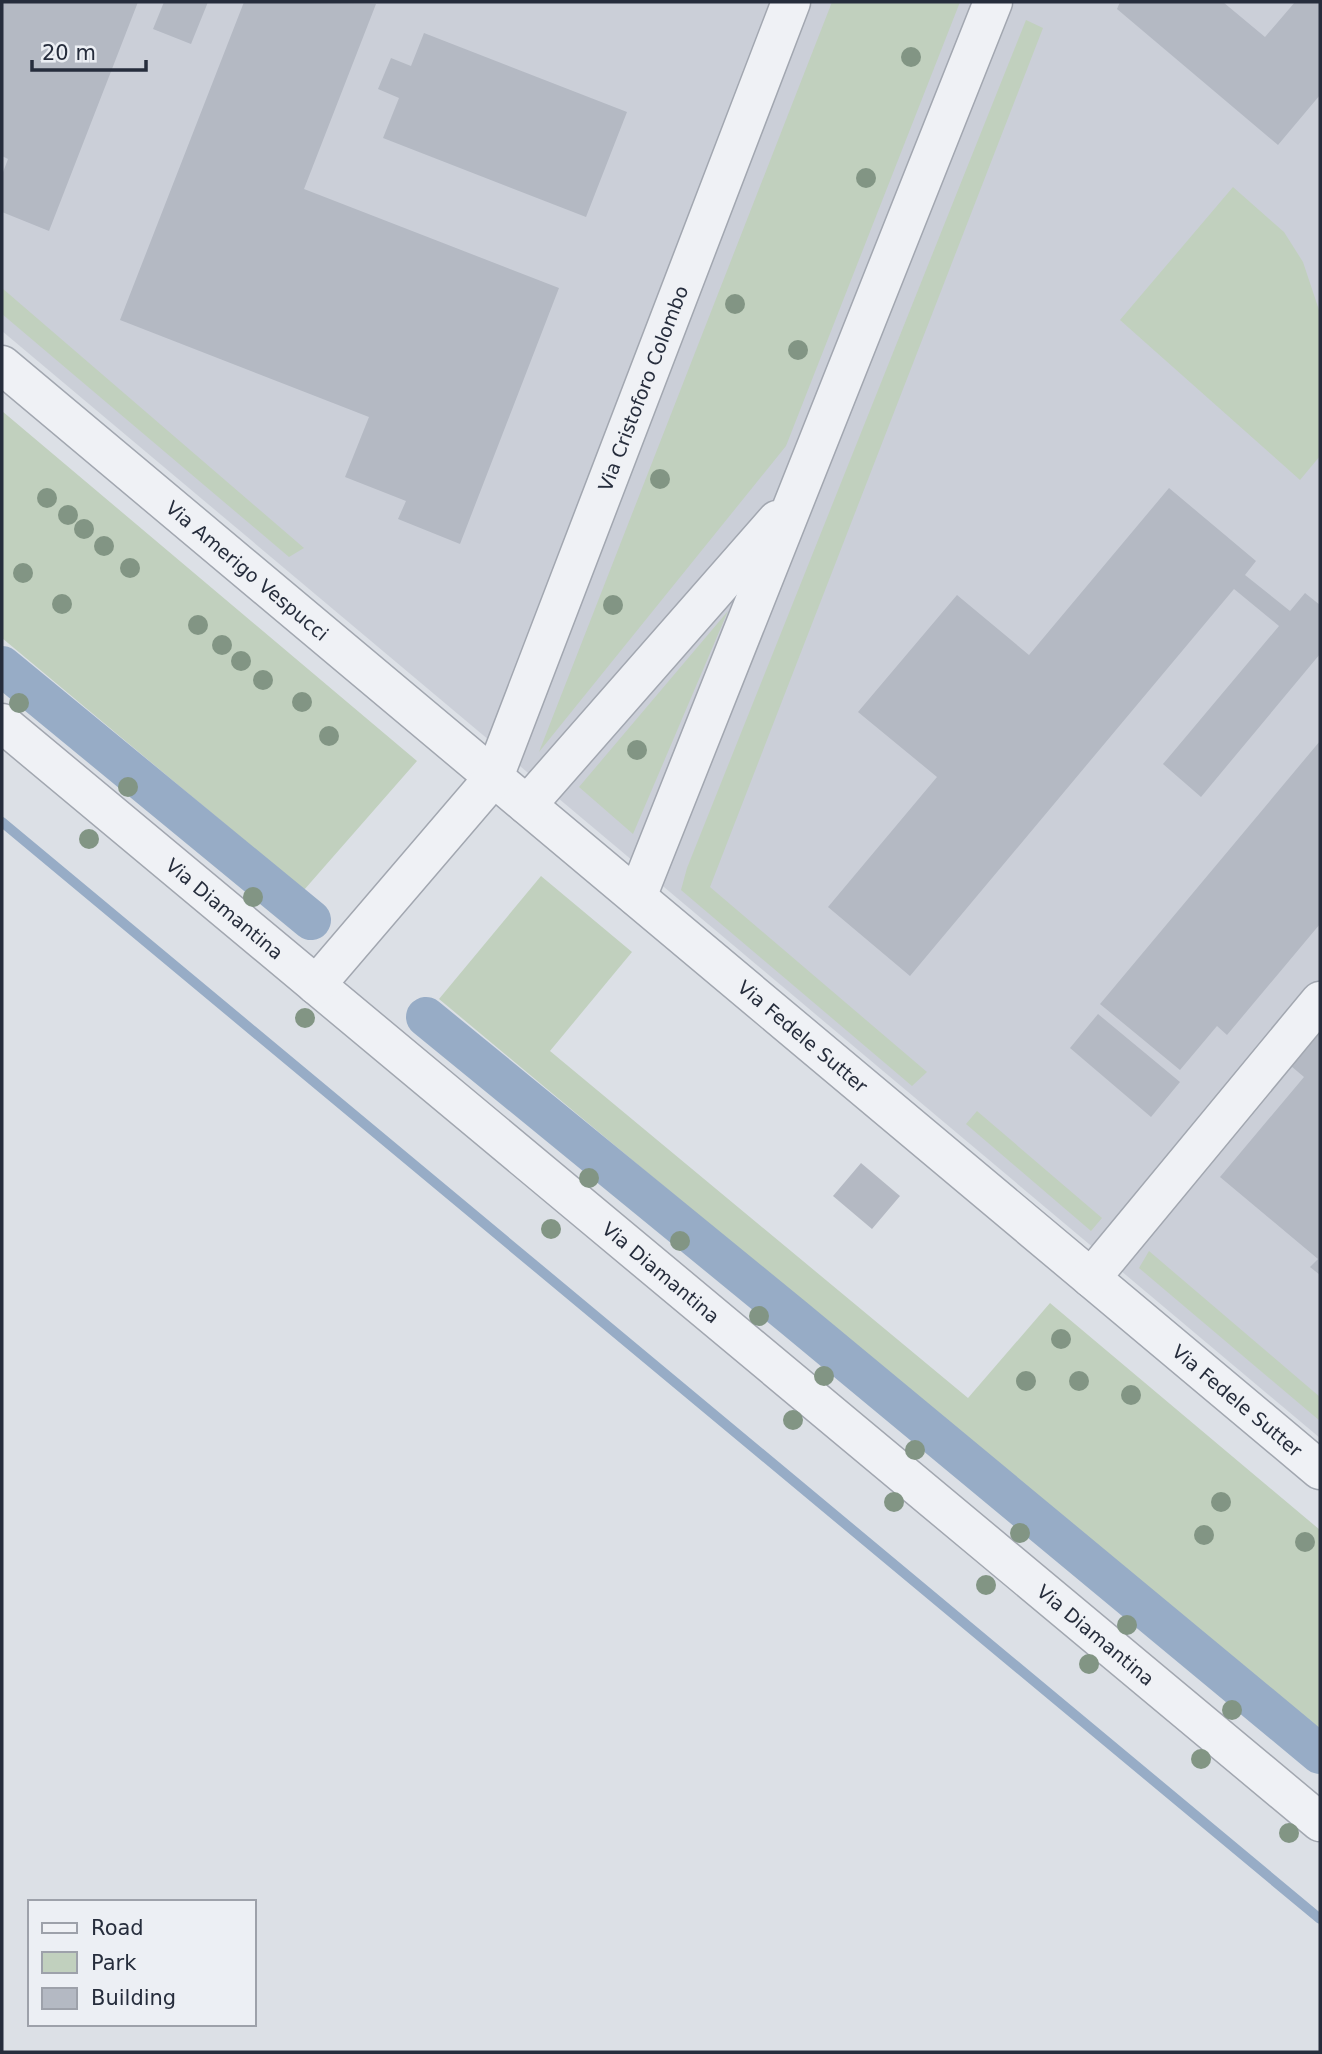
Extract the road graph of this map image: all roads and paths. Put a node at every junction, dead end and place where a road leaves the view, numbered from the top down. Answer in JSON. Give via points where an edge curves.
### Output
{"nodes":[{"id":1,"x":791,"y":2,"type":"edge"},
{"id":2,"x":993,"y":2,"type":"edge"},
{"id":3,"x":2,"y":365,"type":"edge"},
{"id":4,"x":796,"y":498,"type":"junction"},
{"id":5,"x":2,"y":723,"type":"edge"},
{"id":6,"x":494,"y":777,"type":"junction"},
{"id":7,"x":527,"y":805,"type":"junction"},
{"id":8,"x":637,"y":897,"type":"junction"},
{"id":9,"x":316,"y":985,"type":"junction"},
{"id":10,"x":1320,"y":1001,"type":"edge"},
{"id":11,"x":1091,"y":1278,"type":"junction"},
{"id":12,"x":1320,"y":1470,"type":"edge"},
{"id":13,"x":1320,"y":1822,"type":"edge"}],
"edges":[{"from":1,"to":6,"type":"street","name":"Via Cristoforo Colombo"},
{"from":2,"to":4,"type":"street"},
{"from":3,"to":6,"type":"street","name":"Via Amerigo Vespucci"},
{"from":4,"to":7,"type":"street"},
{"from":4,"to":8,"type":"street"},
{"from":5,"to":9,"type":"street","name":"Via Diamantina"},
{"from":6,"to":7,"type":"street","name":"Via Fedele Sutter"},
{"from":6,"to":9,"type":"street"},
{"from":7,"to":8,"type":"street","name":"Via Fedele Sutter"},
{"from":8,"to":11,"type":"street","name":"Via Fedele Sutter"},
{"from":9,"to":13,"type":"street","name":"Via Diamantina"},
{"from":10,"to":11,"type":"street"},
{"from":11,"to":12,"type":"street","name":"Via Fedele Sutter"}]}
